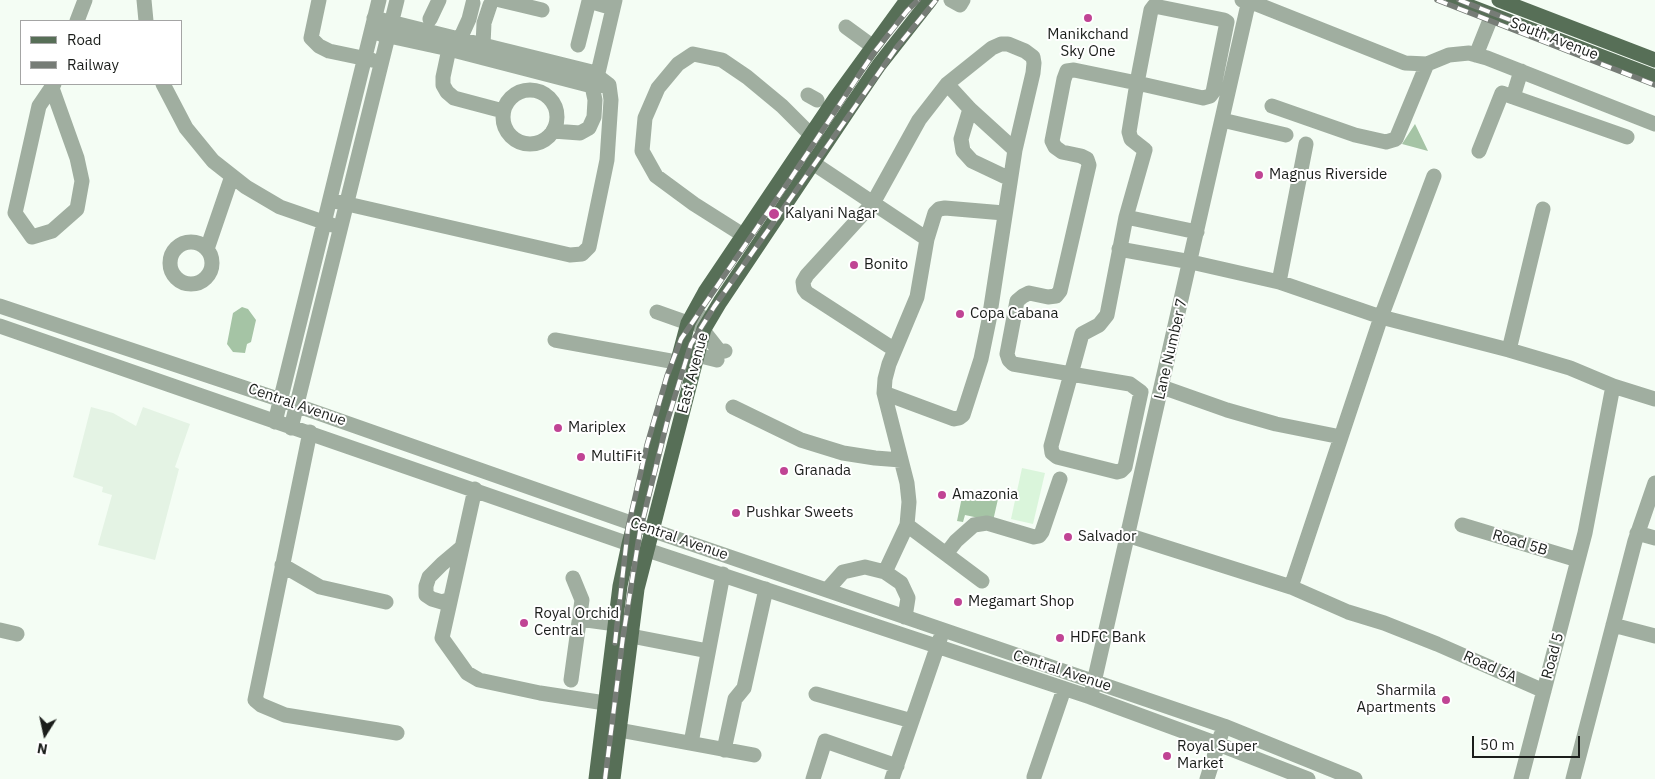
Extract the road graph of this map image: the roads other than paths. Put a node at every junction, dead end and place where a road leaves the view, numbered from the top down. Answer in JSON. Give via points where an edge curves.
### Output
{"nodes":[{"id":1,"x":85,"y":0,"type":"edge"},
{"id":2,"x":144,"y":0,"type":"edge"},
{"id":3,"x":319,"y":0,"type":"edge"},
{"id":4,"x":379,"y":0,"type":"edge"},
{"id":5,"x":397,"y":0,"type":"edge"},
{"id":6,"x":440,"y":0,"type":"edge"},
{"id":7,"x":907,"y":0,"type":"edge"},
{"id":8,"x":930,"y":0,"type":"edge"},
{"id":9,"x":951,"y":0,"type":"edge"},
{"id":10,"x":963,"y":0,"type":"edge"},
{"id":11,"x":1247,"y":0,"type":"edge"},
{"id":12,"x":1453,"y":0,"type":"edge"},
{"id":13,"x":1499,"y":0,"type":"edge"},
{"id":14,"x":472,"y":2,"type":"edge"},
{"id":15,"x":495,"y":2,"type":"edge"},
{"id":16,"x":614,"y":4,"type":"edge"},
{"id":17,"x":542,"y":10,"type":"dead end"},
{"id":18,"x":1492,"y":15,"type":"junction"},
{"id":19,"x":430,"y":19,"type":"dead end"},
{"id":20,"x":77,"y":20,"type":"edge"},
{"id":21,"x":146,"y":20,"type":"edge"},
{"id":22,"x":373,"y":25,"type":"junction"},
{"id":23,"x":846,"y":27,"type":"dead end"},
{"id":24,"x":390,"y":29,"type":"junction"},
{"id":25,"x":455,"y":44,"type":"junction"},
{"id":26,"x":578,"y":45,"type":"dead end"},
{"id":27,"x":872,"y":46,"type":"junction"},
{"id":28,"x":478,"y":48,"type":"junction"},
{"id":29,"x":1476,"y":55,"type":"junction"},
{"id":30,"x":364,"y":58,"type":"junction"},
{"id":31,"x":1655,"y":60,"type":"edge"},
{"id":32,"x":381,"y":62,"type":"junction"},
{"id":33,"x":1428,"y":64,"type":"junction"},
{"id":34,"x":1521,"y":71,"type":"junction"},
{"id":35,"x":1655,"y":77,"type":"edge"},
{"id":36,"x":600,"y":82,"type":"junction"},
{"id":37,"x":1137,"y":83,"type":"junction"},
{"id":38,"x":947,"y":84,"type":"junction"},
{"id":39,"x":164,"y":85,"type":"edge"},
{"id":40,"x":53,"y":86,"type":"edge"},
{"id":41,"x":1513,"y":97,"type":"junction"},
{"id":42,"x":1272,"y":106,"type":"dead end"},
{"id":43,"x":970,"y":109,"type":"junction"},
{"id":44,"x":503,"y":111,"type":"junction"},
{"id":45,"x":1222,"y":120,"type":"junction"},
{"id":46,"x":1655,"y":124,"type":"edge"},
{"id":47,"x":554,"y":131,"type":"junction"},
{"id":48,"x":811,"y":135,"type":"junction"},
{"id":49,"x":1286,"y":135,"type":"dead end"},
{"id":50,"x":1627,"y":137,"type":"dead end"},
{"id":51,"x":1306,"y":144,"type":"dead end"},
{"id":52,"x":1015,"y":150,"type":"junction"},
{"id":53,"x":1479,"y":151,"type":"dead end"},
{"id":54,"x":813,"y":163,"type":"junction"},
{"id":55,"x":232,"y":176,"type":"junction"},
{"id":56,"x":1434,"y":176,"type":"dead end"},
{"id":57,"x":1010,"y":179,"type":"junction"},
{"id":58,"x":330,"y":200,"type":"junction"},
{"id":59,"x":874,"y":203,"type":"junction"},
{"id":60,"x":346,"y":204,"type":"junction"},
{"id":61,"x":1543,"y":209,"type":"dead end"},
{"id":62,"x":1004,"y":213,"type":"junction"},
{"id":63,"x":1126,"y":217,"type":"junction"},
{"id":64,"x":324,"y":222,"type":"junction"},
{"id":65,"x":340,"y":228,"type":"junction"},
{"id":66,"x":1198,"y":232,"type":"junction"},
{"id":67,"x":744,"y":235,"type":"junction"},
{"id":68,"x":927,"y":239,"type":"junction"},
{"id":69,"x":207,"y":248,"type":"dead end"},
{"id":70,"x":1119,"y":249,"type":"junction"},
{"id":71,"x":1191,"y":262,"type":"junction"},
{"id":72,"x":1280,"y":282,"type":"junction"},
{"id":73,"x":0,"y":306,"type":"edge"},
{"id":74,"x":665,"y":313,"type":"dead end"},
{"id":75,"x":1381,"y":317,"type":"junction"},
{"id":76,"x":696,"y":321,"type":"junction"},
{"id":77,"x":0,"y":326,"type":"edge"},
{"id":78,"x":555,"y":340,"type":"dead end"},
{"id":79,"x":895,"y":350,"type":"junction"},
{"id":80,"x":1509,"y":350,"type":"junction"},
{"id":81,"x":697,"y":355,"type":"junction"},
{"id":82,"x":676,"y":362,"type":"junction"},
{"id":83,"x":1071,"y":374,"type":"junction"},
{"id":84,"x":1613,"y":386,"type":"junction"},
{"id":85,"x":1162,"y":387,"type":"junction"},
{"id":86,"x":884,"y":392,"type":"junction"},
{"id":87,"x":1655,"y":398,"type":"edge"},
{"id":88,"x":281,"y":400,"type":"junction"},
{"id":89,"x":297,"y":405,"type":"junction"},
{"id":90,"x":733,"y":407,"type":"dead end"},
{"id":91,"x":275,"y":422,"type":"junction"},
{"id":92,"x":291,"y":428,"type":"junction"},
{"id":93,"x":310,"y":432,"type":"junction"},
{"id":94,"x":1341,"y":437,"type":"junction"},
{"id":95,"x":902,"y":460,"type":"junction"},
{"id":96,"x":1060,"y":479,"type":"dead end"},
{"id":97,"x":1655,"y":483,"type":"edge"},
{"id":98,"x":475,"y":489,"type":"junction"},
{"id":99,"x":635,"y":524,"type":"junction"},
{"id":100,"x":906,"y":525,"type":"junction"},
{"id":101,"x":1462,"y":525,"type":"dead end"},
{"id":102,"x":651,"y":530,"type":"junction"},
{"id":103,"x":1637,"y":533,"type":"junction"},
{"id":104,"x":1127,"y":535,"type":"junction"},
{"id":105,"x":1655,"y":538,"type":"edge"},
{"id":106,"x":629,"y":544,"type":"junction"},
{"id":107,"x":462,"y":548,"type":"junction"},
{"id":108,"x":646,"y":549,"type":"junction"},
{"id":109,"x":946,"y":554,"type":"junction"},
{"id":110,"x":1578,"y":560,"type":"junction"},
{"id":111,"x":282,"y":565,"type":"junction"},
{"id":112,"x":885,"y":572,"type":"junction"},
{"id":113,"x":723,"y":574,"type":"junction"},
{"id":114,"x":573,"y":578,"type":"dead end"},
{"id":115,"x":982,"y":581,"type":"dead end"},
{"id":116,"x":1291,"y":587,"type":"junction"},
{"id":117,"x":766,"y":589,"type":"junction"},
{"id":118,"x":827,"y":590,"type":"junction"},
{"id":119,"x":450,"y":599,"type":"junction"},
{"id":120,"x":386,"y":602,"type":"dead end"},
{"id":121,"x":905,"y":617,"type":"junction"},
{"id":122,"x":579,"y":619,"type":"junction"},
{"id":123,"x":616,"y":624,"type":"junction"},
{"id":124,"x":1613,"y":625,"type":"junction"},
{"id":125,"x":0,"y":630,"type":"edge"},
{"id":126,"x":943,"y":630,"type":"junction"},
{"id":127,"x":18,"y":634,"type":"dead end"},
{"id":128,"x":631,"y":636,"type":"junction"},
{"id":129,"x":1655,"y":636,"type":"edge"},
{"id":130,"x":938,"y":647,"type":"junction"},
{"id":131,"x":708,"y":651,"type":"junction"},
{"id":132,"x":571,"y":680,"type":"dead end"},
{"id":133,"x":1094,"y":681,"type":"junction"},
{"id":134,"x":1064,"y":689,"type":"junction"},
{"id":135,"x":1544,"y":691,"type":"junction"},
{"id":136,"x":816,"y":694,"type":"dead end"},
{"id":137,"x":1090,"y":697,"type":"junction"},
{"id":138,"x":605,"y":703,"type":"junction"},
{"id":139,"x":912,"y":721,"type":"junction"},
{"id":140,"x":1224,"y":726,"type":"junction"},
{"id":141,"x":619,"y":730,"type":"junction"},
{"id":142,"x":397,"y":733,"type":"dead end"},
{"id":143,"x":692,"y":743,"type":"junction"},
{"id":144,"x":1218,"y":744,"type":"junction"},
{"id":145,"x":724,"y":750,"type":"junction"},
{"id":146,"x":754,"y":755,"type":"dead end"},
{"id":147,"x":894,"y":772,"type":"edge"},
{"id":148,"x":1033,"y":778,"type":"edge"},
{"id":149,"x":596,"y":779,"type":"edge"},
{"id":150,"x":613,"y":779,"type":"edge"},
{"id":151,"x":813,"y":779,"type":"edge"},
{"id":152,"x":1208,"y":779,"type":"edge"},
{"id":153,"x":1308,"y":779,"type":"edge"},
{"id":154,"x":1355,"y":779,"type":"edge"},
{"id":155,"x":1521,"y":779,"type":"edge"},
{"id":156,"x":1573,"y":779,"type":"edge"}],
"edges":[{"from":1,"to":20,"type":"street"},
{"from":2,"to":21,"type":"street"},
{"from":3,"to":30,"type":"street","via":[[311,38],[329,51]]},
{"from":4,"to":22,"type":"street"},
{"from":5,"to":24,"type":"street"},
{"from":6,"to":19,"type":"street"},
{"from":7,"to":27,"type":"main road","name":"East Avenue"},
{"from":8,"to":54,"type":"main road","name":"East Avenue","via":[[879,65]]},
{"from":9,"to":10,"type":"street","via":[[960,5]]},
{"from":11,"to":33,"type":"street","via":[[1406,63]]},
{"from":11,"to":45,"type":"street","name":"Lane Number 7"},
{"from":12,"to":18,"type":"main road","name":"South Avenue"},
{"from":13,"to":31,"type":"main road","name":"South Avenue"},
{"from":14,"to":15,"type":"street","via":[[480,7]]},
{"from":14,"to":25,"type":"street","via":[[469,19]]},
{"from":15,"to":17,"type":"street"},
{"from":15,"to":28,"type":"street","via":[[484,23]]},
{"from":16,"to":26,"type":"street","via":[[589,1]]},
{"from":16,"to":36,"type":"street"},
{"from":18,"to":29,"type":"street"},
{"from":18,"to":35,"type":"main road","name":"South Avenue"},
{"from":22,"to":24,"type":"street"},
{"from":22,"to":30,"type":"street"},
{"from":23,"to":27,"type":"street"},
{"from":24,"to":25,"type":"street"},
{"from":24,"to":32,"type":"street"},
{"from":25,"to":28,"type":"street"},
{"from":25,"to":44,"type":"street","via":[[443,78],[447,92],[454,98]]},
{"from":27,"to":48,"type":"main road","name":"East Avenue"},
{"from":28,"to":36,"type":"street"},
{"from":29,"to":33,"type":"street","via":[[1449,55]]},
{"from":29,"to":34,"type":"street"},
{"from":30,"to":32,"type":"street"},
{"from":30,"to":58,"type":"street"},
{"from":32,"to":60,"type":"street"},
{"from":33,"to":42,"type":"street","via":[[1396,140],[1371,140]]},
{"from":34,"to":41,"type":"street"},
{"from":34,"to":46,"type":"street"},
{"from":36,"to":47,"type":"street","via":[[594,118],[589,128],[580,133]]},
{"from":36,"to":60,"type":"street","via":[[611,100],[608,160],[589,247],[582,254],[570,255]]},
{"from":37,"to":37,"type":"street","via":[[1203,98],[1210,96],[1227,22],[1154,6]]},
{"from":37,"to":63,"type":"street","via":[[1129,132],[1131,139],[1144,150]]},
{"from":37,"to":83,"type":"street","via":[[1074,70],[1067,71],[1064,79],[1052,141],[1055,148],[1081,156],[1089,165],[1060,291],[1056,296],[1048,297],[1029,293],[1018,301],[1007,354],[1013,364]]},
{"from":38,"to":43,"type":"street"},
{"from":38,"to":52,"type":"street","via":[[1001,44],[1025,50],[1033,57],[1033,73]]},
{"from":38,"to":59,"type":"street","via":[[918,120]]},
{"from":39,"to":55,"type":"street","via":[[186,128]]},
{"from":40,"to":40,"type":"street","via":[[39,106],[15,213],[32,236],[52,231],[77,209],[82,181]]},
{"from":41,"to":50,"type":"street"},
{"from":41,"to":53,"type":"street","via":[[1502,93]]},
{"from":43,"to":52,"type":"street"},
{"from":43,"to":57,"type":"street","via":[[961,139],[963,151],[972,161]]},
{"from":44,"to":47,"type":"street","via":[[502,120],[507,132],[520,142],[534,143]]},
{"from":44,"to":47,"type":"street","via":[[511,96],[519,92],[538,92],[547,96],[556,111]]},
{"from":45,"to":49,"type":"street"},
{"from":45,"to":66,"type":"street","name":"Lane Number 7"},
{"from":48,"to":67,"type":"main road","name":"East Avenue"},
{"from":48,"to":67,"type":"street","via":[[782,106],[722,60],[693,54],[678,64],[658,88],[645,118],[642,151],[656,176]]},
{"from":51,"to":72,"type":"street"},
{"from":52,"to":57,"type":"street"},
{"from":54,"to":59,"type":"street"},
{"from":54,"to":81,"type":"main road","name":"East Avenue","via":[[709,318]]},
{"from":55,"to":64,"type":"street","via":[[280,207]]},
{"from":55,"to":69,"type":"street"},
{"from":56,"to":75,"type":"street"},
{"from":57,"to":62,"type":"street"},
{"from":58,"to":60,"type":"street"},
{"from":58,"to":64,"type":"street"},
{"from":59,"to":68,"type":"street"},
{"from":59,"to":79,"type":"street","via":[[803,282],[807,293]]},
{"from":60,"to":65,"type":"street"},
{"from":61,"to":80,"type":"street"},
{"from":62,"to":68,"type":"street","via":[[939,209]]},
{"from":62,"to":86,"type":"street","via":[[989,320],[981,359],[963,415],[954,419]]},
{"from":63,"to":66,"type":"street"},
{"from":63,"to":70,"type":"street"},
{"from":64,"to":65,"type":"street"},
{"from":64,"to":88,"type":"street"},
{"from":65,"to":89,"type":"street"},
{"from":66,"to":71,"type":"street","name":"Lane Number 7"},
{"from":67,"to":76,"type":"main road","name":"East Avenue","via":[[694,310]]},
{"from":68,"to":79,"type":"street","via":[[917,297]]},
{"from":70,"to":71,"type":"street"},
{"from":70,"to":83,"type":"street","via":[[1107,315],[1098,325],[1082,334]]},
{"from":71,"to":72,"type":"street"},
{"from":71,"to":85,"type":"street","name":"Lane Number 7"},
{"from":72,"to":75,"type":"street"},
{"from":73,"to":88,"type":"street","name":"Central Avenue"},
{"from":74,"to":76,"type":"street"},
{"from":75,"to":80,"type":"street"},
{"from":75,"to":94,"type":"street"},
{"from":76,"to":81,"type":"street","via":[[721,356]]},
{"from":76,"to":82,"type":"main road","name":"East Avenue"},
{"from":77,"to":91,"type":"street","name":"Central Avenue"},
{"from":78,"to":82,"type":"street"},
{"from":79,"to":86,"type":"street","via":[[888,364]]},
{"from":80,"to":84,"type":"street","via":[[1570,368]]},
{"from":81,"to":102,"type":"main road","name":"East Avenue"},
{"from":82,"to":99,"type":"main road","name":"East Avenue"},
{"from":83,"to":83,"type":"street","via":[[1051,446],[1052,453],[1057,457],[1121,471],[1125,467],[1141,392],[1130,384]]},
{"from":84,"to":87,"type":"street"},
{"from":84,"to":110,"type":"street","name":"Road 5"},
{"from":85,"to":94,"type":"street","via":[[1259,419]]},
{"from":85,"to":104,"type":"street","name":"Lane Number 7"},
{"from":86,"to":95,"type":"street"},
{"from":88,"to":89,"type":"street","name":"Central Avenue"},
{"from":88,"to":91,"type":"street"},
{"from":89,"to":92,"type":"street"},
{"from":89,"to":99,"type":"street","name":"Central Avenue"},
{"from":90,"to":95,"type":"street","via":[[801,440],[843,453]]},
{"from":91,"to":92,"type":"street","name":"Central Avenue"},
{"from":92,"to":93,"type":"street","name":"Central Avenue"},
{"from":93,"to":98,"type":"street","name":"Central Avenue"},
{"from":93,"to":111,"type":"street"},
{"from":94,"to":116,"type":"street"},
{"from":95,"to":100,"type":"street","via":[[909,502]]},
{"from":96,"to":109,"type":"street","via":[[1038,536],[987,523],[974,525]]},
{"from":97,"to":103,"type":"street"},
{"from":98,"to":106,"type":"street","name":"Central Avenue"},
{"from":98,"to":107,"type":"street"},
{"from":99,"to":102,"type":"street","name":"Central Avenue"},
{"from":99,"to":106,"type":"main road","name":"East Avenue"},
{"from":100,"to":109,"type":"street"},
{"from":100,"to":112,"type":"street"},
{"from":101,"to":110,"type":"street","name":"Road 5B"},
{"from":102,"to":108,"type":"main road","name":"East Avenue"},
{"from":102,"to":118,"type":"street","name":"Central Avenue"},
{"from":103,"to":105,"type":"street"},
{"from":103,"to":124,"type":"street"},
{"from":104,"to":116,"type":"street","name":"Road 5A"},
{"from":104,"to":133,"type":"street","name":"Lane Number 7"},
{"from":106,"to":108,"type":"street","name":"Central Avenue"},
{"from":106,"to":123,"type":"main road","name":"East Avenue"},
{"from":107,"to":119,"type":"street"},
{"from":107,"to":119,"type":"street","via":[[429,577],[426,586],[426,595],[432,599],[442,602]]},
{"from":108,"to":113,"type":"street","name":"Central Avenue"},
{"from":108,"to":128,"type":"main road","name":"East Avenue"},
{"from":109,"to":115,"type":"street"},
{"from":110,"to":135,"type":"street","name":"Road 5"},
{"from":111,"to":120,"type":"street","via":[[320,588]]},
{"from":111,"to":142,"type":"street","via":[[255,700],[261,706],[285,715]]},
{"from":112,"to":118,"type":"street","via":[[865,567],[843,572]]},
{"from":112,"to":121,"type":"street","via":[[901,582],[908,598]]},
{"from":113,"to":117,"type":"street","name":"Central Avenue"},
{"from":113,"to":131,"type":"street"},
{"from":114,"to":122,"type":"street","via":[[582,600]]},
{"from":116,"to":135,"type":"street","name":"Road 5A","via":[[1348,612],[1437,644]]},
{"from":117,"to":130,"type":"street","name":"Central Avenue"},
{"from":117,"to":145,"type":"street","via":[[744,688],[735,699]]},
{"from":118,"to":121,"type":"street","name":"Central Avenue"},
{"from":119,"to":138,"type":"street","via":[[442,638],[467,673],[479,680]]},
{"from":121,"to":126,"type":"street","name":"Central Avenue"},
{"from":122,"to":123,"type":"street"},
{"from":122,"to":132,"type":"street"},
{"from":123,"to":138,"type":"main road","name":"East Avenue"},
{"from":124,"to":129,"type":"street"},
{"from":124,"to":156,"type":"street"},
{"from":125,"to":127,"type":"street"},
{"from":126,"to":130,"type":"street"},
{"from":126,"to":133,"type":"street","name":"Central Avenue"},
{"from":128,"to":131,"type":"street"},
{"from":128,"to":141,"type":"main road","name":"East Avenue"},
{"from":130,"to":134,"type":"street","name":"Central Avenue"},
{"from":130,"to":139,"type":"street"},
{"from":131,"to":143,"type":"street"},
{"from":133,"to":137,"type":"street","name":"Lane Number 7"},
{"from":133,"to":140,"type":"street","name":"Central Avenue"},
{"from":134,"to":137,"type":"street","name":"Central Avenue"},
{"from":134,"to":148,"type":"street"},
{"from":135,"to":155,"type":"street","name":"Road 5"},
{"from":136,"to":139,"type":"street"},
{"from":137,"to":144,"type":"street","name":"Central Avenue"},
{"from":138,"to":149,"type":"main road","name":"East Avenue"},
{"from":139,"to":147,"type":"street"},
{"from":140,"to":144,"type":"street"},
{"from":140,"to":154,"type":"street","name":"Central Avenue"},
{"from":141,"to":143,"type":"street"},
{"from":141,"to":150,"type":"main road","name":"East Avenue"},
{"from":143,"to":145,"type":"street"},
{"from":144,"to":152,"type":"street"},
{"from":144,"to":153,"type":"street","name":"Central Avenue"},
{"from":145,"to":146,"type":"street"},
{"from":147,"to":151,"type":"street","via":[[825,741]]}]}
